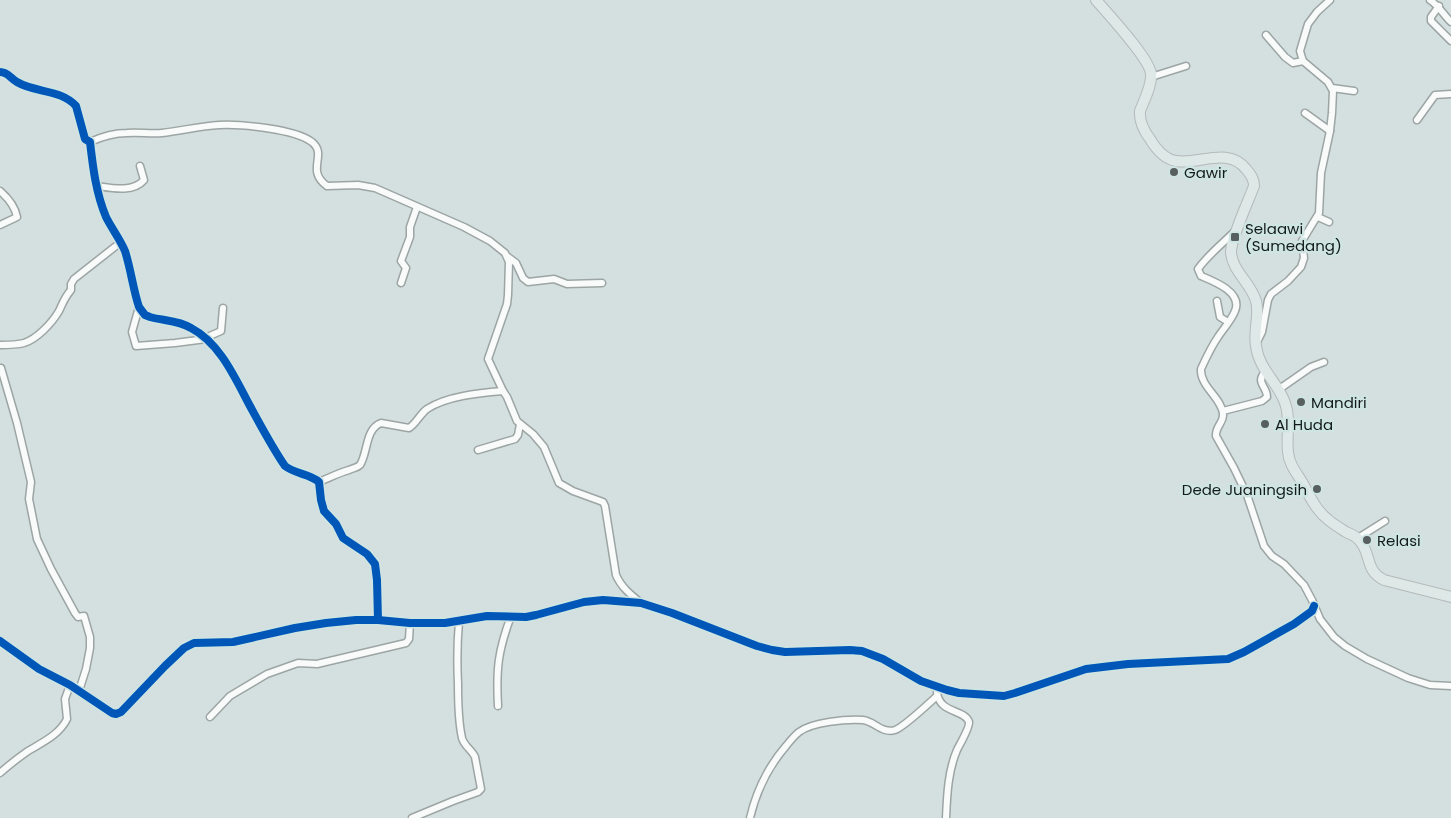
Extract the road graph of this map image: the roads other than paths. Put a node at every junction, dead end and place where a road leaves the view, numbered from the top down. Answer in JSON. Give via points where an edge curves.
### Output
{"nodes":[{"id":1,"x":1096,"y":0,"type":"edge"},
{"id":2,"x":1430,"y":0,"type":"edge"},
{"id":3,"x":1327,"y":1,"type":"edge"},
{"id":4,"x":1439,"y":6,"type":"junction"},
{"id":5,"x":1451,"y":22,"type":"edge"},
{"id":6,"x":1266,"y":35,"type":"dead end"},
{"id":7,"x":1451,"y":41,"type":"edge"},
{"id":8,"x":1303,"y":62,"type":"junction"},
{"id":9,"x":1186,"y":66,"type":"dead end"},
{"id":10,"x":0,"y":72,"type":"edge"},
{"id":11,"x":1151,"y":76,"type":"junction"},
{"id":12,"x":1332,"y":88,"type":"junction"},
{"id":13,"x":1354,"y":91,"type":"dead end"},
{"id":14,"x":1451,"y":94,"type":"edge"},
{"id":15,"x":1305,"y":113,"type":"dead end"},
{"id":16,"x":1417,"y":120,"type":"dead end"},
{"id":17,"x":1330,"y":131,"type":"junction"},
{"id":18,"x":90,"y":142,"type":"junction"},
{"id":19,"x":140,"y":166,"type":"dead end"},
{"id":20,"x":97,"y":186,"type":"junction"},
{"id":21,"x":0,"y":191,"type":"edge"},
{"id":22,"x":417,"y":207,"type":"junction"},
{"id":23,"x":1318,"y":217,"type":"junction"},
{"id":24,"x":1329,"y":222,"type":"dead end"},
{"id":25,"x":0,"y":224,"type":"edge"},
{"id":26,"x":1238,"y":227,"type":"junction"},
{"id":27,"x":121,"y":242,"type":"junction"},
{"id":28,"x":508,"y":257,"type":"junction"},
{"id":29,"x":402,"y":283,"type":"dead end"},
{"id":30,"x":602,"y":283,"type":"dead end"},
{"id":31,"x":1217,"y":301,"type":"dead end"},
{"id":32,"x":139,"y":307,"type":"junction"},
{"id":33,"x":223,"y":308,"type":"dead end"},
{"id":34,"x":1228,"y":322,"type":"junction"},
{"id":35,"x":206,"y":338,"type":"junction"},
{"id":36,"x":0,"y":345,"type":"edge"},
{"id":37,"x":1256,"y":345,"type":"junction"},
{"id":38,"x":1324,"y":362,"type":"dead end"},
{"id":39,"x":0,"y":368,"type":"edge"},
{"id":40,"x":1265,"y":372,"type":"junction"},
{"id":41,"x":1278,"y":390,"type":"junction"},
{"id":42,"x":502,"y":391,"type":"junction"},
{"id":43,"x":1223,"y":411,"type":"junction"},
{"id":44,"x":520,"y":424,"type":"junction"},
{"id":45,"x":478,"y":450,"type":"dead end"},
{"id":46,"x":319,"y":482,"type":"junction"},
{"id":47,"x":1385,"y":521,"type":"dead end"},
{"id":48,"x":1358,"y":538,"type":"junction"},
{"id":49,"x":1451,"y":597,"type":"edge"},
{"id":50,"x":641,"y":603,"type":"junction"},
{"id":51,"x":1314,"y":606,"type":"junction"},
{"id":52,"x":510,"y":616,"type":"junction"},
{"id":53,"x":378,"y":620,"type":"junction"},
{"id":54,"x":459,"y":622,"type":"junction"},
{"id":55,"x":410,"y":623,"type":"junction"},
{"id":56,"x":0,"y":641,"type":"edge"},
{"id":57,"x":70,"y":685,"type":"junction"},
{"id":58,"x":1451,"y":686,"type":"edge"},
{"id":59,"x":936,"y":687,"type":"junction"},
{"id":60,"x":79,"y":691,"type":"junction"},
{"id":61,"x":937,"y":696,"type":"junction"},
{"id":62,"x":498,"y":706,"type":"dead end"},
{"id":63,"x":210,"y":717,"type":"dead end"},
{"id":64,"x":0,"y":773,"type":"edge"},
{"id":65,"x":412,"y":818,"type":"edge"},
{"id":66,"x":750,"y":818,"type":"edge"},
{"id":67,"x":946,"y":818,"type":"edge"}],
"edges":[{"from":1,"to":11,"type":"main road","via":[[1147,62]]},
{"from":2,"to":4,"type":"street"},
{"from":3,"to":8,"type":"street","via":[[1308,24],[1300,51]]},
{"from":4,"to":5,"type":"street"},
{"from":4,"to":7,"type":"street","via":[[1431,21]]},
{"from":6,"to":8,"type":"street","via":[[1293,63]]},
{"from":8,"to":12,"type":"street"},
{"from":9,"to":11,"type":"street"},
{"from":10,"to":18,"type":"street","via":[[16,82],[72,102],[85,140]]},
{"from":11,"to":26,"type":"main road","via":[[1140,119],[1163,156],[1176,162],[1231,159],[1243,165],[1253,178],[1254,186]]},
{"from":12,"to":13,"type":"street"},
{"from":12,"to":17,"type":"street"},
{"from":14,"to":16,"type":"street","via":[[1435,95]]},
{"from":15,"to":17,"type":"street"},
{"from":17,"to":23,"type":"street","via":[[1321,173]]},
{"from":18,"to":20,"type":"street"},
{"from":18,"to":22,"type":"street","via":[[126,133],[159,133],[220,125],[288,132],[311,141],[317,147],[317,173],[327,186],[375,188]]},
{"from":19,"to":20,"type":"street","via":[[144,180],[134,187]]},
{"from":20,"to":27,"type":"street","via":[[106,217]]},
{"from":21,"to":25,"type":"street","via":[[10,201],[17,217]]},
{"from":22,"to":28,"type":"street","via":[[490,241]]},
{"from":22,"to":29,"type":"street","via":[[400,261],[406,268]]},
{"from":23,"to":24,"type":"street"},
{"from":23,"to":37,"type":"street","via":[[1302,240],[1304,258],[1301,267],[1268,300]]},
{"from":26,"to":34,"type":"street","via":[[1198,269],[1201,276],[1220,284],[1235,299],[1236,307]]},
{"from":26,"to":37,"type":"main road","via":[[1231,250],[1232,258],[1256,301]]},
{"from":27,"to":32,"type":"street"},
{"from":27,"to":36,"type":"street","via":[[74,279],[57,314],[38,334],[25,342]]},
{"from":28,"to":30,"type":"street","via":[[528,282],[554,279],[567,284]]},
{"from":28,"to":42,"type":"street","via":[[507,304],[488,359]]},
{"from":31,"to":34,"type":"street","via":[[1220,317]]},
{"from":32,"to":35,"type":"street","via":[[145,315],[183,324]]},
{"from":32,"to":35,"type":"street","via":[[132,332],[136,346]]},
{"from":33,"to":35,"type":"street","via":[[221,331]]},
{"from":34,"to":43,"type":"street","via":[[1200,371]]},
{"from":35,"to":46,"type":"street","via":[[234,375],[284,464]]},
{"from":37,"to":40,"type":"main road"},
{"from":38,"to":41,"type":"street"},
{"from":39,"to":60,"type":"street","via":[[31,482],[29,499],[37,539],[75,613],[78,617],[84,616],[90,637],[89,656]]},
{"from":40,"to":41,"type":"main road"},
{"from":40,"to":43,"type":"street","via":[[1260,378],[1268,395],[1266,399]]},
{"from":41,"to":48,"type":"main road","via":[[1287,409],[1288,454],[1293,470],[1323,516]]},
{"from":42,"to":44,"type":"street"},
{"from":42,"to":46,"type":"street","via":[[468,395],[432,406],[409,428],[381,423],[373,430],[358,466]]},
{"from":43,"to":51,"type":"street","via":[[1216,436],[1247,495],[1264,546],[1304,585]]},
{"from":44,"to":45,"type":"street","via":[[515,439]]},
{"from":44,"to":50,"type":"street","via":[[544,448],[561,485],[602,502],[616,574],[626,590]]},
{"from":46,"to":53,"type":"street","via":[[324,511],[343,538],[367,554],[375,564]]},
{"from":47,"to":48,"type":"street"},
{"from":48,"to":49,"type":"main road","via":[[1372,570],[1379,577]]},
{"from":50,"to":52,"type":"street","via":[[603,600],[536,615]]},
{"from":50,"to":59,"type":"street","via":[[772,650],[862,651]]},
{"from":51,"to":58,"type":"street","via":[[1324,627],[1345,646],[1408,678],[1430,685]]},
{"from":51,"to":59,"type":"street","via":[[1294,624],[1228,659],[1086,669],[1004,696],[959,693]]},
{"from":52,"to":54,"type":"street","via":[[487,616]]},
{"from":52,"to":62,"type":"street","via":[[497,664]]},
{"from":53,"to":55,"type":"street"},
{"from":53,"to":60,"type":"street","via":[[326,623],[233,642],[194,643],[184,648],[119,713]]},
{"from":54,"to":55,"type":"street"},
{"from":54,"to":65,"type":"street","via":[[456,648],[460,722],[464,742],[475,757],[481,789]]},
{"from":55,"to":63,"type":"street","via":[[406,643],[317,664],[298,663],[267,674],[230,696]]},
{"from":56,"to":57,"type":"street","via":[[38,669]]},
{"from":57,"to":60,"type":"street"},
{"from":57,"to":64,"type":"street","via":[[64,699],[67,719],[60,729]]},
{"from":59,"to":61,"type":"street"},
{"from":61,"to":66,"type":"street","via":[[894,730],[861,720],[832,722],[800,731],[772,764]]},
{"from":61,"to":67,"type":"street","via":[[944,706],[969,722],[952,765]]}]}
